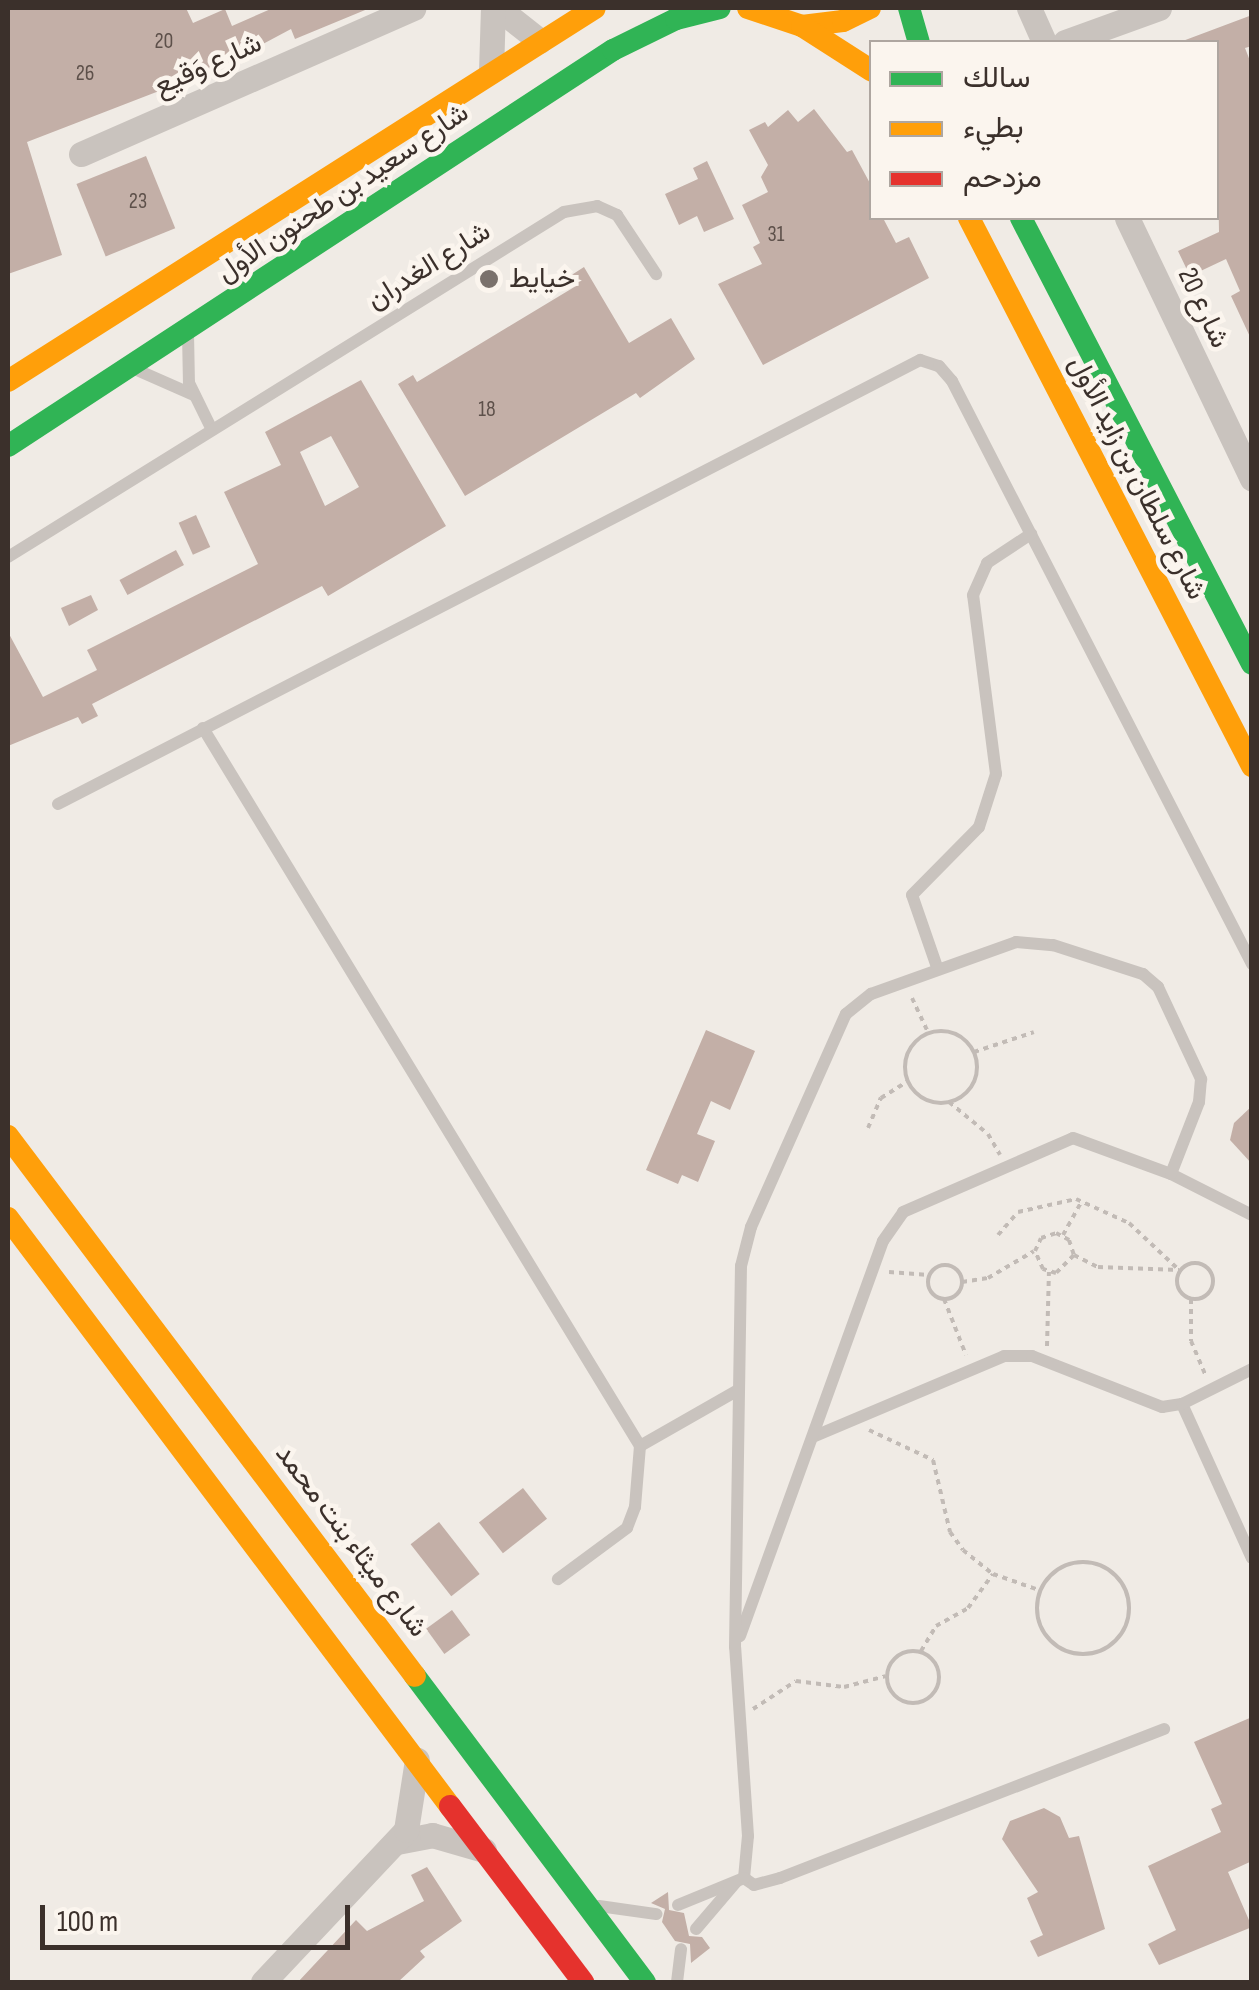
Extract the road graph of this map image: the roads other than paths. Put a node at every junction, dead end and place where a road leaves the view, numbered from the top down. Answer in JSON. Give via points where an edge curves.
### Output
{"nodes":[{"id":1,"x":413,"y":8,"type":"edge"},
{"id":2,"x":496,"y":8,"type":"edge"},
{"id":3,"x":596,"y":8,"type":"edge"},
{"id":4,"x":720,"y":8,"type":"edge"},
{"id":5,"x":748,"y":8,"type":"edge"},
{"id":6,"x":870,"y":8,"type":"edge"},
{"id":7,"x":910,"y":8,"type":"edge"},
{"id":8,"x":1030,"y":8,"type":"edge"},
{"id":9,"x":1159,"y":8,"type":"edge"},
{"id":10,"x":802,"y":26,"type":"junction"},
{"id":11,"x":918,"y":40,"type":"edge"},
{"id":12,"x":1043,"y":40,"type":"edge"},
{"id":13,"x":1071,"y":40,"type":"edge"},
{"id":14,"x":540,"y":41,"type":"junction"},
{"id":15,"x":869,"y":68,"type":"edge"},
{"id":16,"x":491,"y":70,"type":"junction"},
{"id":17,"x":82,"y":154,"type":"dead end"},
{"id":18,"x":970,"y":220,"type":"edge"},
{"id":19,"x":1021,"y":220,"type":"edge"},
{"id":20,"x":1128,"y":220,"type":"edge"},
{"id":21,"x":656,"y":274,"type":"dead end"},
{"id":22,"x":189,"y":331,"type":"junction"},
{"id":23,"x":129,"y":368,"type":"junction"},
{"id":24,"x":8,"y":380,"type":"edge"},
{"id":25,"x":194,"y":395,"type":"junction"},
{"id":26,"x":212,"y":430,"type":"junction"},
{"id":27,"x":8,"y":446,"type":"edge"},
{"id":28,"x":1244,"y":447,"type":"edge"},
{"id":29,"x":1252,"y":479,"type":"edge"},
{"id":30,"x":1031,"y":534,"type":"junction"},
{"id":31,"x":8,"y":557,"type":"edge"},
{"id":32,"x":1252,"y":664,"type":"edge"},
{"id":33,"x":203,"y":728,"type":"junction"},
{"id":34,"x":1252,"y":766,"type":"edge"},
{"id":35,"x":58,"y":804,"type":"dead end"},
{"id":36,"x":1252,"y":964,"type":"edge"},
{"id":37,"x":937,"y":966,"type":"junction"},
{"id":38,"x":8,"y":1136,"type":"edge"},
{"id":39,"x":1171,"y":1174,"type":"junction"},
{"id":40,"x":1252,"y":1214,"type":"edge"},
{"id":41,"x":8,"y":1218,"type":"edge"},
{"id":42,"x":1252,"y":1369,"type":"edge"},
{"id":43,"x":738,"y":1390,"type":"junction"},
{"id":44,"x":1182,"y":1404,"type":"junction"},
{"id":45,"x":815,"y":1436,"type":"junction"},
{"id":46,"x":640,"y":1446,"type":"junction"},
{"id":47,"x":1252,"y":1558,"type":"edge"},
{"id":48,"x":558,"y":1579,"type":"dead end"},
{"id":49,"x":736,"y":1647,"type":"junction"},
{"id":50,"x":1164,"y":1729,"type":"dead end"},
{"id":51,"x":417,"y":1760,"type":"junction"},
{"id":52,"x":397,"y":1842,"type":"junction"},
{"id":53,"x":485,"y":1850,"type":"junction"},
{"id":54,"x":740,"y":1880,"type":"junction"},
{"id":55,"x":582,"y":1898,"type":"junction"},
{"id":56,"x":678,"y":1905,"type":"dead end"},
{"id":57,"x":656,"y":1914,"type":"dead end"},
{"id":58,"x":696,"y":1929,"type":"dead end"},
{"id":59,"x":681,"y":1949,"type":"dead end"},
{"id":60,"x":564,"y":1970,"type":"edge"},
{"id":61,"x":263,"y":1982,"type":"edge"},
{"id":62,"x":583,"y":1982,"type":"edge"},
{"id":63,"x":646,"y":1982,"type":"edge"},
{"id":64,"x":677,"y":1982,"type":"edge"}],
"edges":[{"from":1,"to":17,"type":"street","name":"شارع وَقيع"},
{"from":2,"to":14,"type":"street"},
{"from":2,"to":16,"type":"street"},
{"from":3,"to":14,"type":"main road","name":"شارع سعيد بن طحنون الأول"},
{"from":4,"to":22,"type":"main road","name":"شارع سعيد بن طحنون الأول","via":[[623,44]]},
{"from":5,"to":10,"type":"main road"},
{"from":6,"to":10,"type":"main road","via":[[843,21]]},
{"from":7,"to":11,"type":"main road"},
{"from":8,"to":12,"type":"street"},
{"from":9,"to":13,"type":"street"},
{"from":10,"to":15,"type":"main road"},
{"from":14,"to":16,"type":"main road","name":"شارع سعيد بن طحنون الأول"},
{"from":16,"to":24,"type":"main road","name":"شارع سعيد بن طحنون الأول"},
{"from":18,"to":34,"type":"main road","name":"شارع سلطان بن زايد الأول"},
{"from":19,"to":32,"type":"main road","name":"شارع سلطان بن زايد الأول"},
{"from":20,"to":28,"type":"street","name":"شارع 20"},
{"from":21,"to":26,"type":"lane","name":"شارع الغدران","via":[[617,215],[597,206],[564,212]]},
{"from":22,"to":23,"type":"main road","name":"شارع سعيد بن طحنون الأول"},
{"from":22,"to":25,"type":"lane","via":[[186,370]]},
{"from":23,"to":25,"type":"lane"},
{"from":23,"to":27,"type":"main road","name":"شارع سعيد بن طحنون الأول"},
{"from":25,"to":26,"type":"lane"},
{"from":26,"to":31,"type":"lane","name":"شارع الغدران"},
{"from":28,"to":29,"type":"street","name":"شارع 20"},
{"from":30,"to":33,"type":"lane","via":[[947,372],[930,361],[910,360]]},
{"from":30,"to":36,"type":"lane"},
{"from":30,"to":37,"type":"lane","via":[[988,563],[973,596],[996,774],[979,827],[912,896]]},
{"from":33,"to":35,"type":"lane"},
{"from":33,"to":46,"type":"lane"},
{"from":37,"to":39,"type":"lane","via":[[1028,941],[1152,979],[1202,1087]]},
{"from":37,"to":43,"type":"lane","via":[[862,999],[846,1014],[751,1227],[741,1266]]},
{"from":38,"to":55,"type":"main road","name":"شارع ميثاء بنت محمد"},
{"from":39,"to":40,"type":"lane"},
{"from":39,"to":45,"type":"lane","via":[[1073,1138],[903,1212],[872,1271]]},
{"from":41,"to":51,"type":"main road"},
{"from":42,"to":44,"type":"lane"},
{"from":43,"to":46,"type":"lane"},
{"from":43,"to":49,"type":"lane"},
{"from":44,"to":45,"type":"lane","via":[[1142,1403],[1042,1360],[1013,1355]]},
{"from":44,"to":47,"type":"lane"},
{"from":45,"to":49,"type":"lane"},
{"from":46,"to":48,"type":"lane","via":[[636,1507],[626,1528]]},
{"from":49,"to":54,"type":"lane","via":[[748,1844]]},
{"from":50,"to":54,"type":"lane","via":[[780,1878],[754,1885]]},
{"from":51,"to":52,"type":"street","via":[[412,1816]]},
{"from":51,"to":53,"type":"main road"},
{"from":52,"to":53,"type":"street","via":[[432,1835]]},
{"from":52,"to":61,"type":"street"},
{"from":53,"to":60,"type":"main road"},
{"from":54,"to":56,"type":"lane"},
{"from":54,"to":58,"type":"lane"},
{"from":55,"to":57,"type":"lane","via":[[620,1912]]},
{"from":55,"to":63,"type":"main road","name":"شارع ميثاء بنت محمد"},
{"from":59,"to":64,"type":"lane"},
{"from":60,"to":62,"type":"main road"}]}
